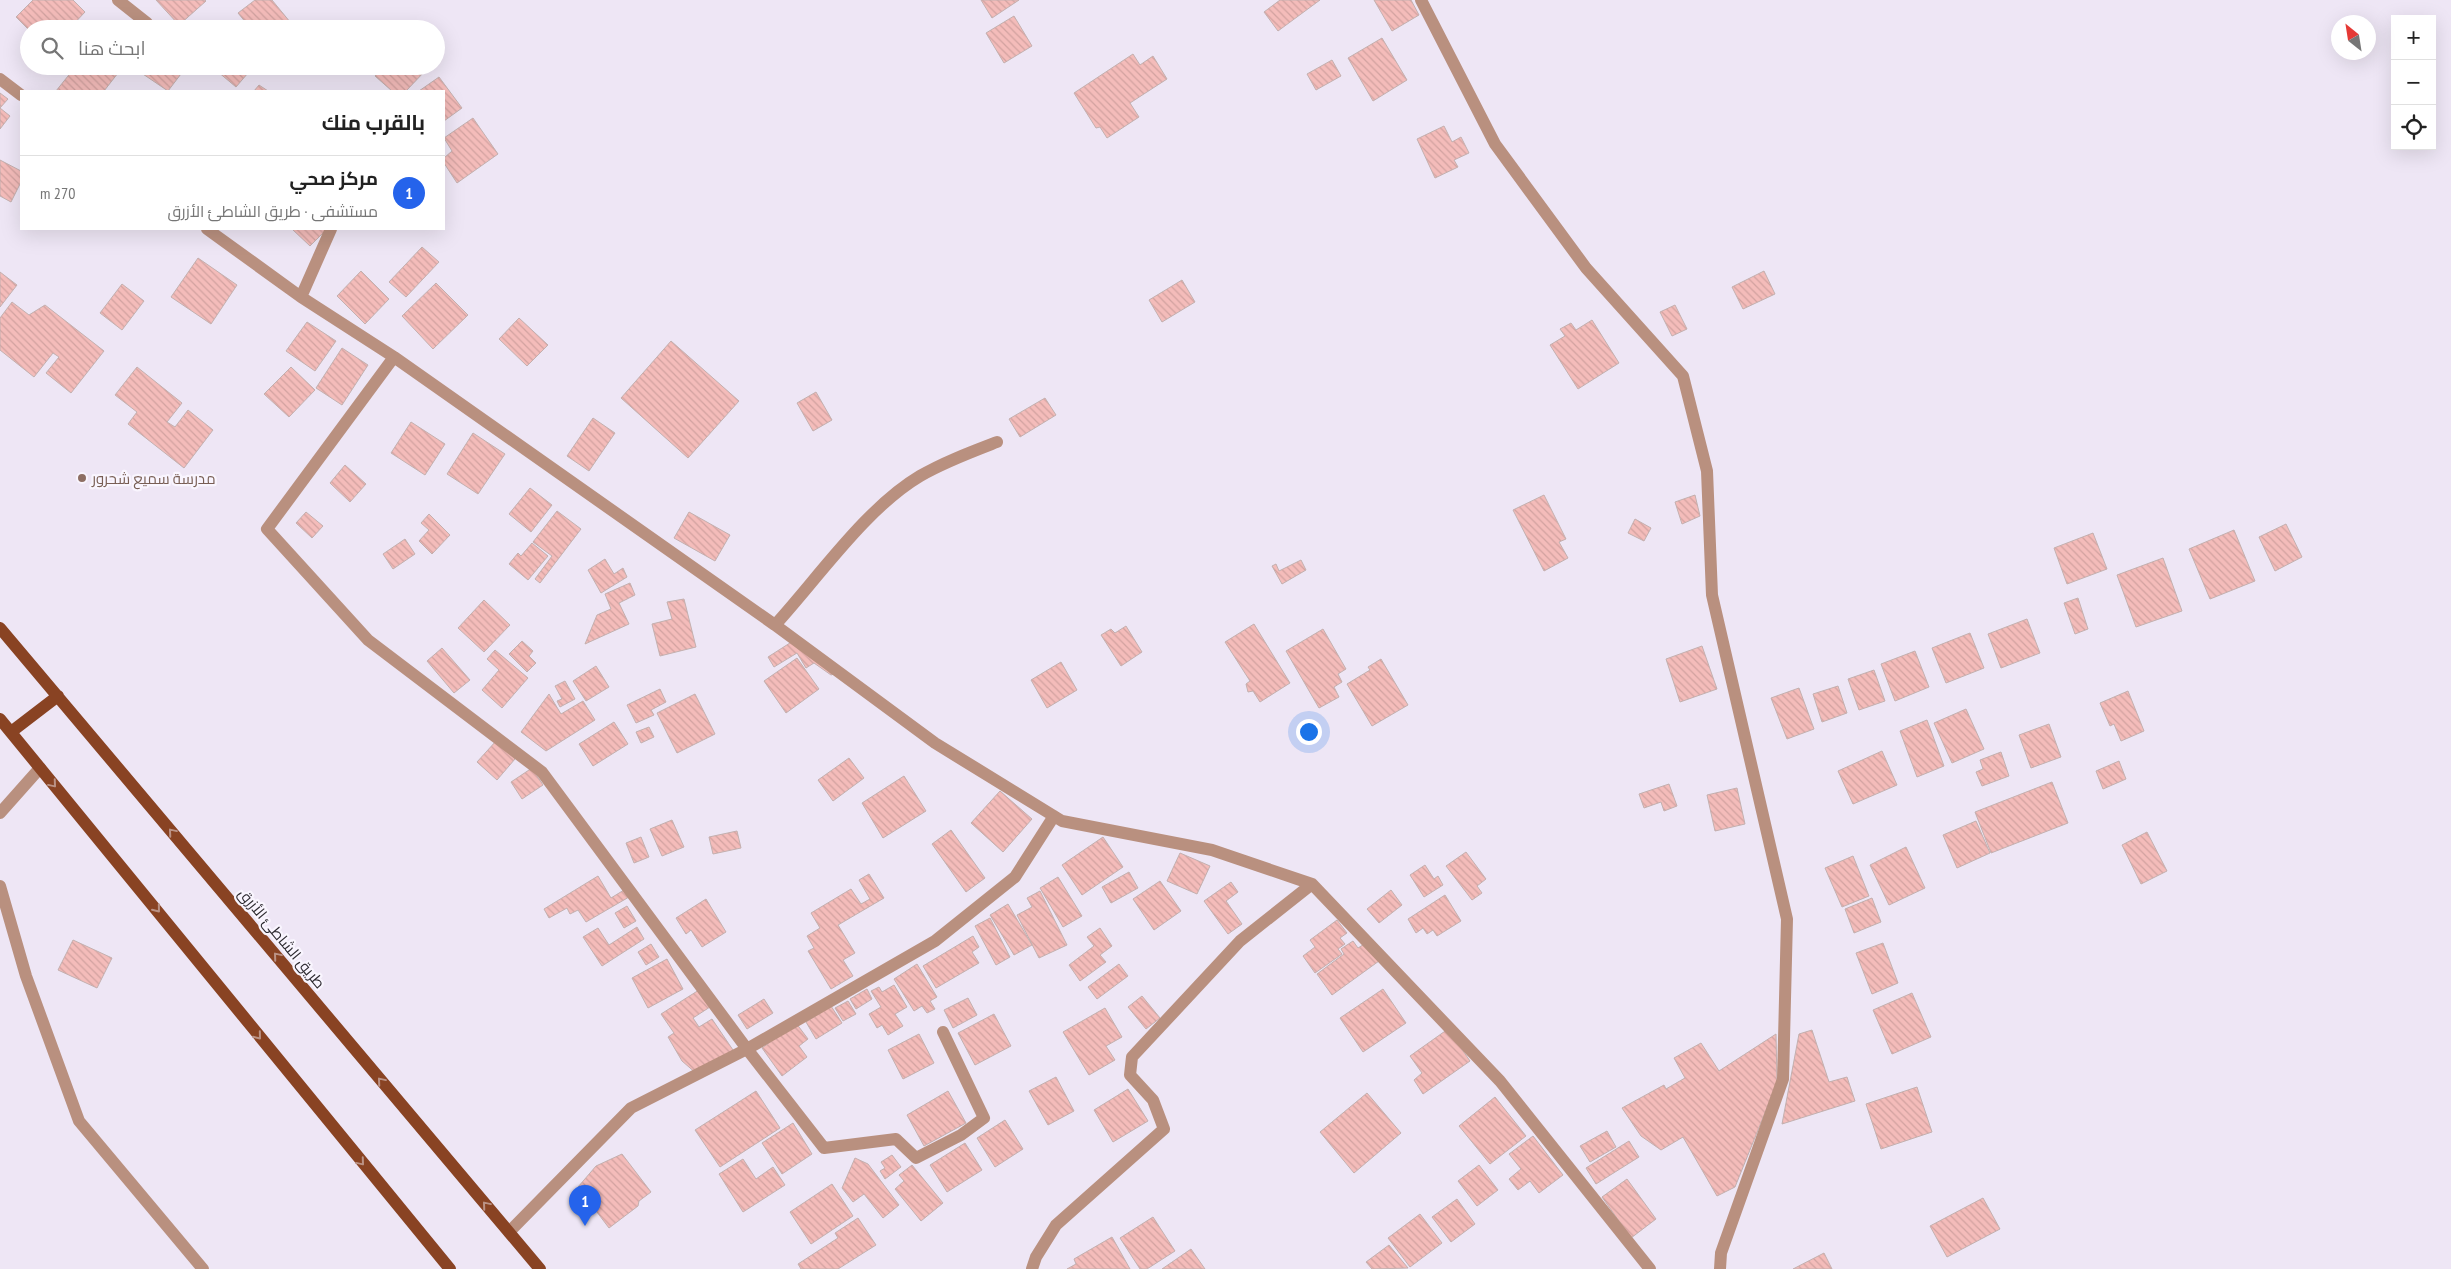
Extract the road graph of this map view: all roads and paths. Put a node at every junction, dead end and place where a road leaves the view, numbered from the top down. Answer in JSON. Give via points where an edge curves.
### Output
{"nodes":[{"id":1,"x":118,"y":0,"type":"edge"},
{"id":2,"x":1421,"y":0,"type":"edge"},
{"id":3,"x":143,"y":20,"type":"edge"},
{"id":4,"x":0,"y":79,"type":"edge"},
{"id":5,"x":20,"y":94,"type":"edge"},
{"id":6,"x":208,"y":230,"type":"edge"},
{"id":7,"x":331,"y":230,"type":"edge"},
{"id":8,"x":301,"y":297,"type":"junction"},
{"id":9,"x":394,"y":357,"type":"junction"},
{"id":10,"x":997,"y":442,"type":"dead end"},
{"id":11,"x":775,"y":625,"type":"junction"},
{"id":12,"x":0,"y":628,"type":"edge"},
{"id":13,"x":58,"y":696,"type":"junction"},
{"id":14,"x":0,"y":719,"type":"edge"},
{"id":15,"x":11,"y":732,"type":"junction"},
{"id":16,"x":40,"y":768,"type":"junction"},
{"id":17,"x":0,"y":813,"type":"edge"},
{"id":18,"x":1054,"y":816,"type":"junction"},
{"id":19,"x":1312,"y":884,"type":"junction"},
{"id":20,"x":0,"y":886,"type":"edge"},
{"id":21,"x":943,"y":1032,"type":"dead end"},
{"id":22,"x":747,"y":1049,"type":"junction"},
{"id":23,"x":509,"y":1232,"type":"junction"},
{"id":24,"x":203,"y":1269,"type":"edge"},
{"id":25,"x":450,"y":1269,"type":"edge"},
{"id":26,"x":540,"y":1269,"type":"edge"},
{"id":27,"x":1032,"y":1269,"type":"edge"},
{"id":28,"x":1650,"y":1269,"type":"edge"},
{"id":29,"x":1720,"y":1269,"type":"edge"}],
"edges":[{"from":1,"to":3,"type":"street"},
{"from":2,"to":29,"type":"street","via":[[1495,144],[1586,268],[1683,376],[1707,471],[1712,595],[1787,919],[1783,1079],[1721,1253]]},
{"from":4,"to":5,"type":"street"},
{"from":6,"to":8,"type":"street"},
{"from":7,"to":8,"type":"street"},
{"from":8,"to":9,"type":"street"},
{"from":9,"to":11,"type":"street"},
{"from":9,"to":22,"type":"street","via":[[267,529],[368,640],[542,772]]},
{"from":10,"to":11,"type":"street","via":[[919,476],[889,498]]},
{"from":11,"to":18,"type":"street","via":[[935,743]]},
{"from":12,"to":13,"type":"main road","name":"طريق الشاطئ الأزرق"},
{"from":13,"to":15,"type":"main road"},
{"from":23,"to":13,"type":"main road","name":"طريق الشاطئ الأزرق","one_way":true},
{"from":14,"to":15,"type":"main road"},
{"from":15,"to":16,"type":"main road"},
{"from":16,"to":17,"type":"street"},
{"from":16,"to":25,"type":"main road","one_way":true},
{"from":18,"to":19,"type":"street","via":[[1062,821],[1212,850]]},
{"from":18,"to":22,"type":"street","via":[[1015,877],[935,941]]},
{"from":19,"to":27,"type":"street","via":[[1240,941],[1132,1057],[1130,1075],[1153,1100],[1164,1129],[1056,1225]]},
{"from":19,"to":28,"type":"street","via":[[1500,1081]]},
{"from":20,"to":24,"type":"street","via":[[26,976],[79,1121]]},
{"from":21,"to":22,"type":"street","via":[[984,1118],[961,1135],[916,1158],[896,1139],[824,1148]]},
{"from":22,"to":23,"type":"street","via":[[631,1108]]},
{"from":23,"to":26,"type":"main road","name":"طريق الشاطئ الأزرق"}]}
